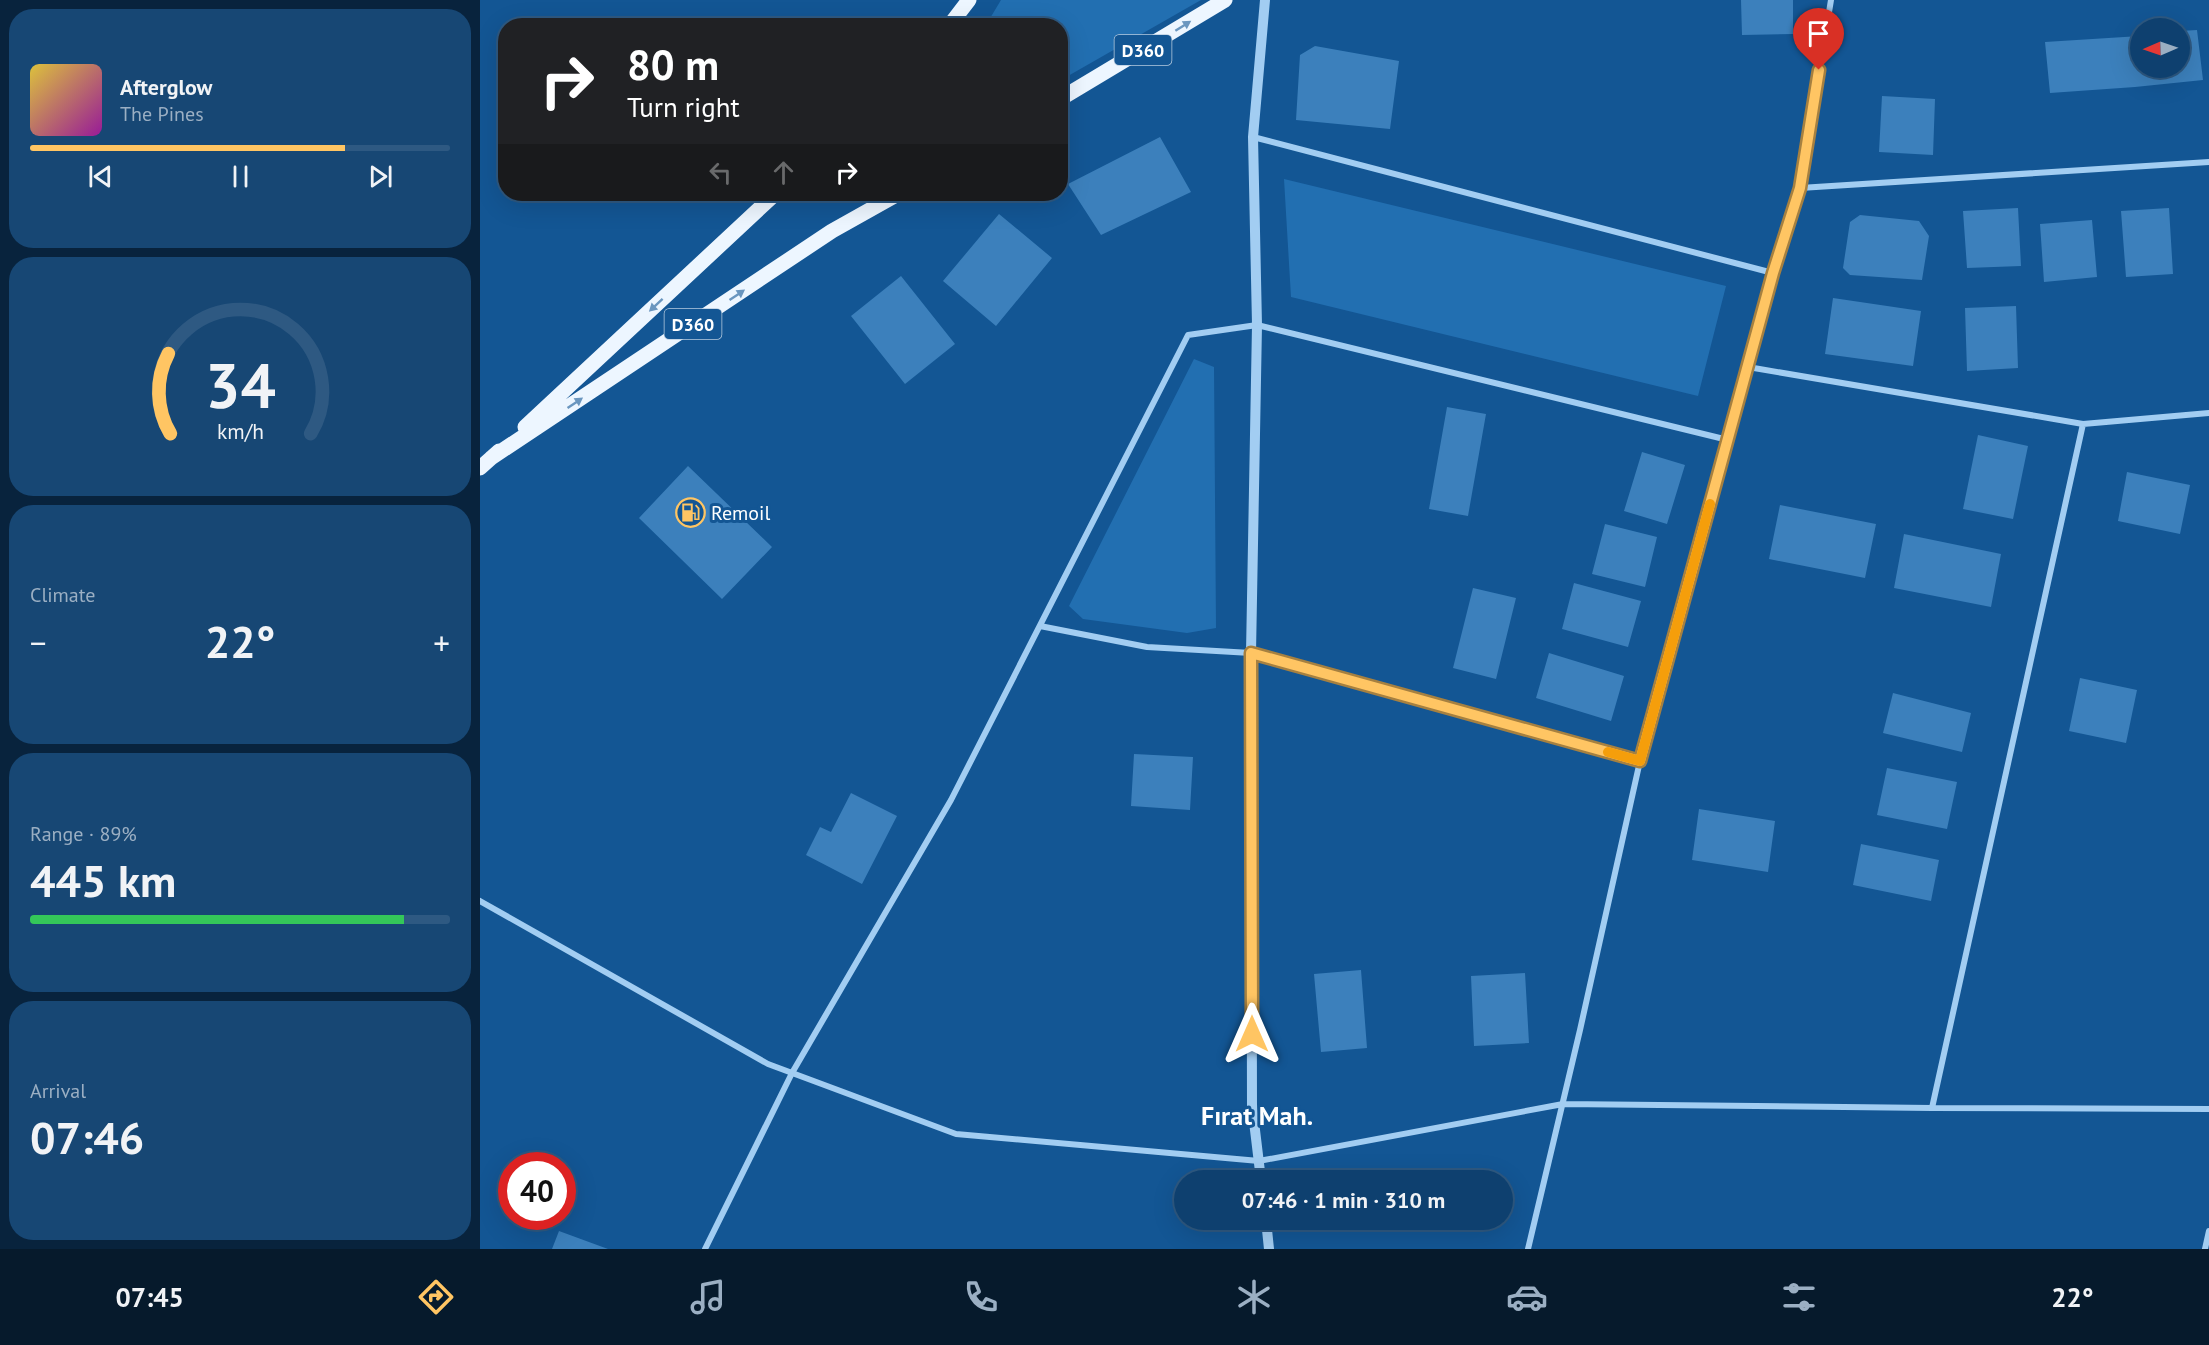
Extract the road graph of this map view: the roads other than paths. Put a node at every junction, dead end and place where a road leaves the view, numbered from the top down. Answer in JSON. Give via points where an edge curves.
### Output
{"nodes":[{"id":1,"x":969,"y":0,"type":"edge"},
{"id":2,"x":1225,"y":0,"type":"edge"},
{"id":3,"x":1265,"y":0,"type":"edge"},
{"id":4,"x":1831,"y":0,"type":"edge"},
{"id":5,"x":955,"y":18,"type":"edge"},
{"id":6,"x":1068,"y":94,"type":"edge"},
{"id":7,"x":1253,"y":137,"type":"junction"},
{"id":8,"x":2209,"y":162,"type":"edge"},
{"id":9,"x":1800,"y":188,"type":"junction"},
{"id":10,"x":767,"y":201,"type":"edge"},
{"id":11,"x":886,"y":201,"type":"edge"},
{"id":12,"x":1773,"y":273,"type":"junction"},
{"id":13,"x":1257,"y":325,"type":"junction"},
{"id":14,"x":1748,"y":367,"type":"junction"},
{"id":15,"x":2209,"y":413,"type":"edge"},
{"id":16,"x":2083,"y":424,"type":"junction"},
{"id":17,"x":1728,"y":440,"type":"junction"},
{"id":18,"x":486,"y":463,"type":"edge"},
{"id":19,"x":1040,"y":626,"type":"junction"},
{"id":20,"x":1251,"y":653,"type":"junction"},
{"id":21,"x":1640,"y":761,"type":"junction"},
{"id":22,"x":480,"y":901,"type":"edge"},
{"id":23,"x":792,"y":1073,"type":"junction"},
{"id":24,"x":1563,"y":1104,"type":"junction"},
{"id":25,"x":1932,"y":1108,"type":"junction"},
{"id":26,"x":2209,"y":1109,"type":"edge"},
{"id":27,"x":1258,"y":1161,"type":"junction"},
{"id":28,"x":1259,"y":1170,"type":"edge"},
{"id":29,"x":1267,"y":1230,"type":"edge"},
{"id":30,"x":2209,"y":1231,"type":"edge"},
{"id":31,"x":705,"y":1249,"type":"edge"},
{"id":32,"x":1269,"y":1249,"type":"edge"},
{"id":33,"x":1528,"y":1249,"type":"edge"},
{"id":34,"x":2205,"y":1249,"type":"edge"}],
"edges":[{"from":1,"to":5,"type":"main road"},
{"from":6,"to":2,"type":"main road","number":"D360","one_way":true},
{"from":3,"to":7,"type":"street"},
{"from":4,"to":9,"type":"street"},
{"from":7,"to":12,"type":"street"},
{"from":7,"to":13,"type":"street"},
{"from":8,"to":9,"type":"street"},
{"from":9,"to":12,"type":"street"},
{"from":10,"to":18,"type":"main road","number":"D360","one_way":true},
{"from":18,"to":11,"type":"main road","number":"D360","one_way":true,"via":[[832,231]]},
{"from":12,"to":14,"type":"street"},
{"from":13,"to":17,"type":"street"},
{"from":13,"to":19,"type":"street","via":[[1188,335]]},
{"from":13,"to":20,"type":"street"},
{"from":14,"to":16,"type":"street"},
{"from":14,"to":17,"type":"street"},
{"from":15,"to":16,"type":"street"},
{"from":16,"to":25,"type":"street"},
{"from":17,"to":21,"type":"street"},
{"from":19,"to":20,"type":"street","via":[[1147,647]]},
{"from":19,"to":23,"type":"street","via":[[951,800]]},
{"from":20,"to":21,"type":"street"},
{"from":20,"to":27,"type":"street","via":[[1252,1105]]},
{"from":21,"to":24,"type":"street"},
{"from":22,"to":23,"type":"street","via":[[768,1065]]},
{"from":23,"to":27,"type":"street","via":[[956,1134]]},
{"from":23,"to":31,"type":"street"},
{"from":24,"to":25,"type":"street"},
{"from":24,"to":27,"type":"street"},
{"from":24,"to":33,"type":"street"},
{"from":25,"to":26,"type":"street"},
{"from":27,"to":28,"type":"street"},
{"from":29,"to":32,"type":"street"},
{"from":30,"to":34,"type":"street"}]}
